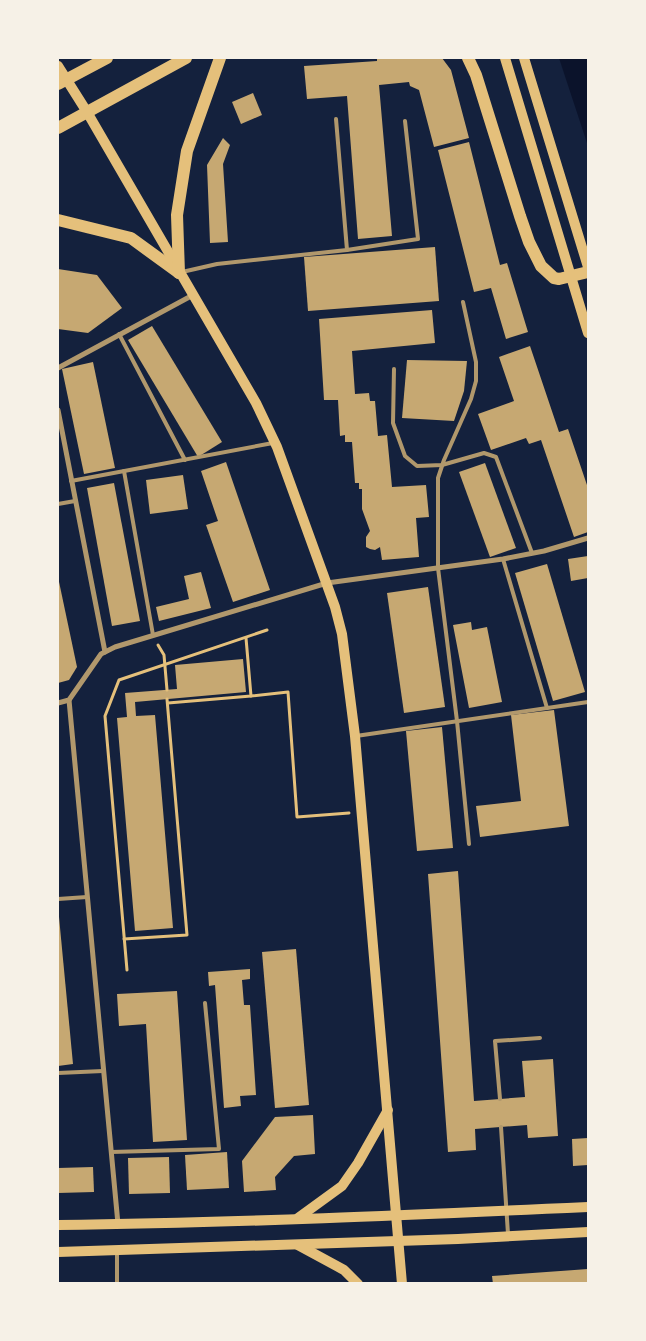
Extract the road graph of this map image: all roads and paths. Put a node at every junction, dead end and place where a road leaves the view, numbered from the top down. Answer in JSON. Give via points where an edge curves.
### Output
{"nodes":[{"id":1,"x":107,"y":58,"type":"edge"},
{"id":2,"x":186,"y":58,"type":"edge"},
{"id":3,"x":220,"y":58,"type":"edge"},
{"id":4,"x":468,"y":58,"type":"edge"},
{"id":5,"x":505,"y":58,"type":"edge"},
{"id":6,"x":524,"y":58,"type":"edge"},
{"id":7,"x":58,"y":66,"type":"edge"},
{"id":8,"x":61,"y":82,"type":"edge"},
{"id":9,"x":86,"y":112,"type":"junction"},
{"id":10,"x":336,"y":118,"type":"dead end"},
{"id":11,"x":405,"y":121,"type":"dead end"},
{"id":12,"x":58,"y":128,"type":"edge"},
{"id":13,"x":58,"y":220,"type":"edge"},
{"id":14,"x":347,"y":250,"type":"junction"},
{"id":15,"x":588,"y":267,"type":"edge"},
{"id":16,"x":588,"y":272,"type":"edge"},
{"id":17,"x":179,"y":273,"type":"junction"},
{"id":18,"x":571,"y":277,"type":"junction"},
{"id":19,"x":192,"y":295,"type":"junction"},
{"id":20,"x":463,"y":302,"type":"dead end"},
{"id":21,"x":119,"y":334,"type":"junction"},
{"id":22,"x":588,"y":334,"type":"edge"},
{"id":23,"x":58,"y":368,"type":"edge"},
{"id":24,"x":394,"y":369,"type":"dead end"},
{"id":25,"x":58,"y":410,"type":"edge"},
{"id":26,"x":275,"y":442,"type":"junction"},
{"id":27,"x":185,"y":460,"type":"junction"},
{"id":28,"x":442,"y":465,"type":"junction"},
{"id":29,"x":124,"y":471,"type":"junction"},
{"id":30,"x":72,"y":481,"type":"junction"},
{"id":31,"x":75,"y":501,"type":"junction"},
{"id":32,"x":58,"y":504,"type":"edge"},
{"id":33,"x":588,"y":538,"type":"edge"},
{"id":34,"x":532,"y":553,"type":"junction"},
{"id":35,"x":503,"y":559,"type":"junction"},
{"id":36,"x":438,"y":568,"type":"junction"},
{"id":37,"x":327,"y":583,"type":"junction"},
{"id":38,"x":267,"y":630,"type":"dead end"},
{"id":39,"x":153,"y":636,"type":"junction"},
{"id":40,"x":246,"y":638,"type":"junction"},
{"id":41,"x":105,"y":652,"type":"junction"},
{"id":42,"x":165,"y":665,"type":"junction"},
{"id":43,"x":166,"y":690,"type":"dead end"},
{"id":44,"x":251,"y":696,"type":"junction"},
{"id":45,"x":167,"y":699,"type":"dead end"},
{"id":46,"x":69,"y":700,"type":"junction"},
{"id":47,"x":588,"y":702,"type":"edge"},
{"id":48,"x":58,"y":704,"type":"edge"},
{"id":49,"x":168,"y":704,"type":"junction"},
{"id":50,"x":547,"y":708,"type":"junction"},
{"id":51,"x":457,"y":721,"type":"junction"},
{"id":52,"x":355,"y":736,"type":"junction"},
{"id":53,"x":362,"y":812,"type":"junction"},
{"id":54,"x":469,"y":844,"type":"dead end"},
{"id":55,"x":87,"y":897,"type":"junction"},
{"id":56,"x":58,"y":899,"type":"edge"},
{"id":57,"x":124,"y":939,"type":"junction"},
{"id":58,"x":127,"y":970,"type":"dead end"},
{"id":59,"x":205,"y":1003,"type":"dead end"},
{"id":60,"x":540,"y":1038,"type":"dead end"},
{"id":61,"x":103,"y":1071,"type":"junction"},
{"id":62,"x":58,"y":1073,"type":"edge"},
{"id":63,"x":500,"y":1099,"type":"dead end"},
{"id":64,"x":388,"y":1110,"type":"junction"},
{"id":65,"x":501,"y":1127,"type":"dead end"},
{"id":66,"x":111,"y":1152,"type":"junction"},
{"id":67,"x":588,"y":1207,"type":"edge"},
{"id":68,"x":506,"y":1210,"type":"junction"},
{"id":69,"x":397,"y":1215,"type":"junction"},
{"id":70,"x":298,"y":1218,"type":"junction"},
{"id":71,"x":118,"y":1224,"type":"junction"},
{"id":72,"x":58,"y":1225,"type":"edge"},
{"id":73,"x":588,"y":1232,"type":"edge"},
{"id":74,"x":508,"y":1237,"type":"junction"},
{"id":75,"x":399,"y":1241,"type":"junction"},
{"id":76,"x":297,"y":1245,"type":"junction"},
{"id":77,"x":117,"y":1251,"type":"junction"},
{"id":78,"x":58,"y":1252,"type":"edge"},
{"id":79,"x":117,"y":1284,"type":"edge"},
{"id":80,"x":358,"y":1284,"type":"edge"},
{"id":81,"x":402,"y":1284,"type":"edge"}],
"edges":[{"from":1,"to":8,"type":"main road"},
{"from":2,"to":9,"type":"main road"},
{"from":3,"to":17,"type":"main road","via":[[187,151],[176,215]]},
{"from":4,"to":18,"type":"main road","via":[[535,256],[554,278]]},
{"from":5,"to":18,"type":"main road"},
{"from":6,"to":15,"type":"main road"},
{"from":7,"to":8,"type":"main road"},
{"from":8,"to":9,"type":"main road"},
{"from":9,"to":12,"type":"main road"},
{"from":9,"to":17,"type":"main road"},
{"from":10,"to":14,"type":"lane"},
{"from":11,"to":14,"type":"lane","via":[[418,240]]},
{"from":13,"to":17,"type":"main road","via":[[131,238]]},
{"from":14,"to":17,"type":"lane","via":[[217,264]]},
{"from":16,"to":18,"type":"main road"},
{"from":17,"to":19,"type":"main road"},
{"from":18,"to":22,"type":"main road"},
{"from":19,"to":21,"type":"street"},
{"from":19,"to":26,"type":"main road","via":[[239,373]]},
{"from":20,"to":28,"type":"lane","via":[[476,362],[476,381],[472,398]]},
{"from":21,"to":23,"type":"street"},
{"from":21,"to":27,"type":"lane"},
{"from":24,"to":28,"type":"lane","via":[[393,423],[405,456],[417,466]]},
{"from":25,"to":30,"type":"street"},
{"from":26,"to":27,"type":"lane"},
{"from":26,"to":37,"type":"main road"},
{"from":27,"to":29,"type":"lane"},
{"from":28,"to":34,"type":"lane","via":[[484,453],[496,457]]},
{"from":28,"to":36,"type":"lane","via":[[438,478]]},
{"from":29,"to":30,"type":"lane"},
{"from":29,"to":39,"type":"lane"},
{"from":30,"to":31,"type":"street"},
{"from":31,"to":32,"type":"lane"},
{"from":31,"to":41,"type":"street"},
{"from":33,"to":34,"type":"street"},
{"from":34,"to":35,"type":"street"},
{"from":35,"to":36,"type":"street"},
{"from":35,"to":50,"type":"lane"},
{"from":36,"to":37,"type":"street"},
{"from":36,"to":51,"type":"lane"},
{"from":37,"to":39,"type":"street"},
{"from":37,"to":52,"type":"main road","via":[[342,634]]},
{"from":38,"to":40,"type":"path"},
{"from":39,"to":41,"type":"street"},
{"from":39,"to":42,"type":"path","via":[[164,655]]},
{"from":40,"to":42,"type":"path"},
{"from":40,"to":44,"type":"path"},
{"from":41,"to":46,"type":"street"},
{"from":42,"to":43,"type":"path"},
{"from":42,"to":57,"type":"path","via":[[119,680],[105,716]]},
{"from":44,"to":49,"type":"path"},
{"from":44,"to":53,"type":"path","via":[[288,692],[297,817]]},
{"from":45,"to":49,"type":"path"},
{"from":46,"to":48,"type":"street"},
{"from":46,"to":55,"type":"street"},
{"from":47,"to":50,"type":"lane"},
{"from":49,"to":57,"type":"path","via":[[187,935]]},
{"from":50,"to":51,"type":"lane"},
{"from":51,"to":52,"type":"lane"},
{"from":51,"to":54,"type":"lane"},
{"from":52,"to":53,"type":"main road"},
{"from":53,"to":64,"type":"main road"},
{"from":55,"to":56,"type":"lane"},
{"from":55,"to":61,"type":"street"},
{"from":57,"to":58,"type":"path"},
{"from":59,"to":66,"type":"lane","via":[[219,1149]]},
{"from":60,"to":63,"type":"lane","via":[[495,1041]]},
{"from":61,"to":62,"type":"lane"},
{"from":61,"to":66,"type":"street"},
{"from":64,"to":69,"type":"main road"},
{"from":64,"to":70,"type":"main road","via":[[342,1186]]},
{"from":65,"to":68,"type":"lane"},
{"from":66,"to":71,"type":"street"},
{"from":67,"to":68,"type":"main road"},
{"from":68,"to":69,"type":"main road"},
{"from":68,"to":74,"type":"lane"},
{"from":69,"to":70,"type":"main road"},
{"from":69,"to":75,"type":"main road"},
{"from":70,"to":71,"type":"main road"},
{"from":71,"to":72,"type":"main road"},
{"from":73,"to":74,"type":"main road"},
{"from":74,"to":75,"type":"main road"},
{"from":75,"to":76,"type":"main road"},
{"from":75,"to":81,"type":"main road"},
{"from":76,"to":77,"type":"main road"},
{"from":76,"to":80,"type":"main road","via":[[344,1270]]},
{"from":77,"to":78,"type":"main road"},
{"from":77,"to":79,"type":"lane"}]}
